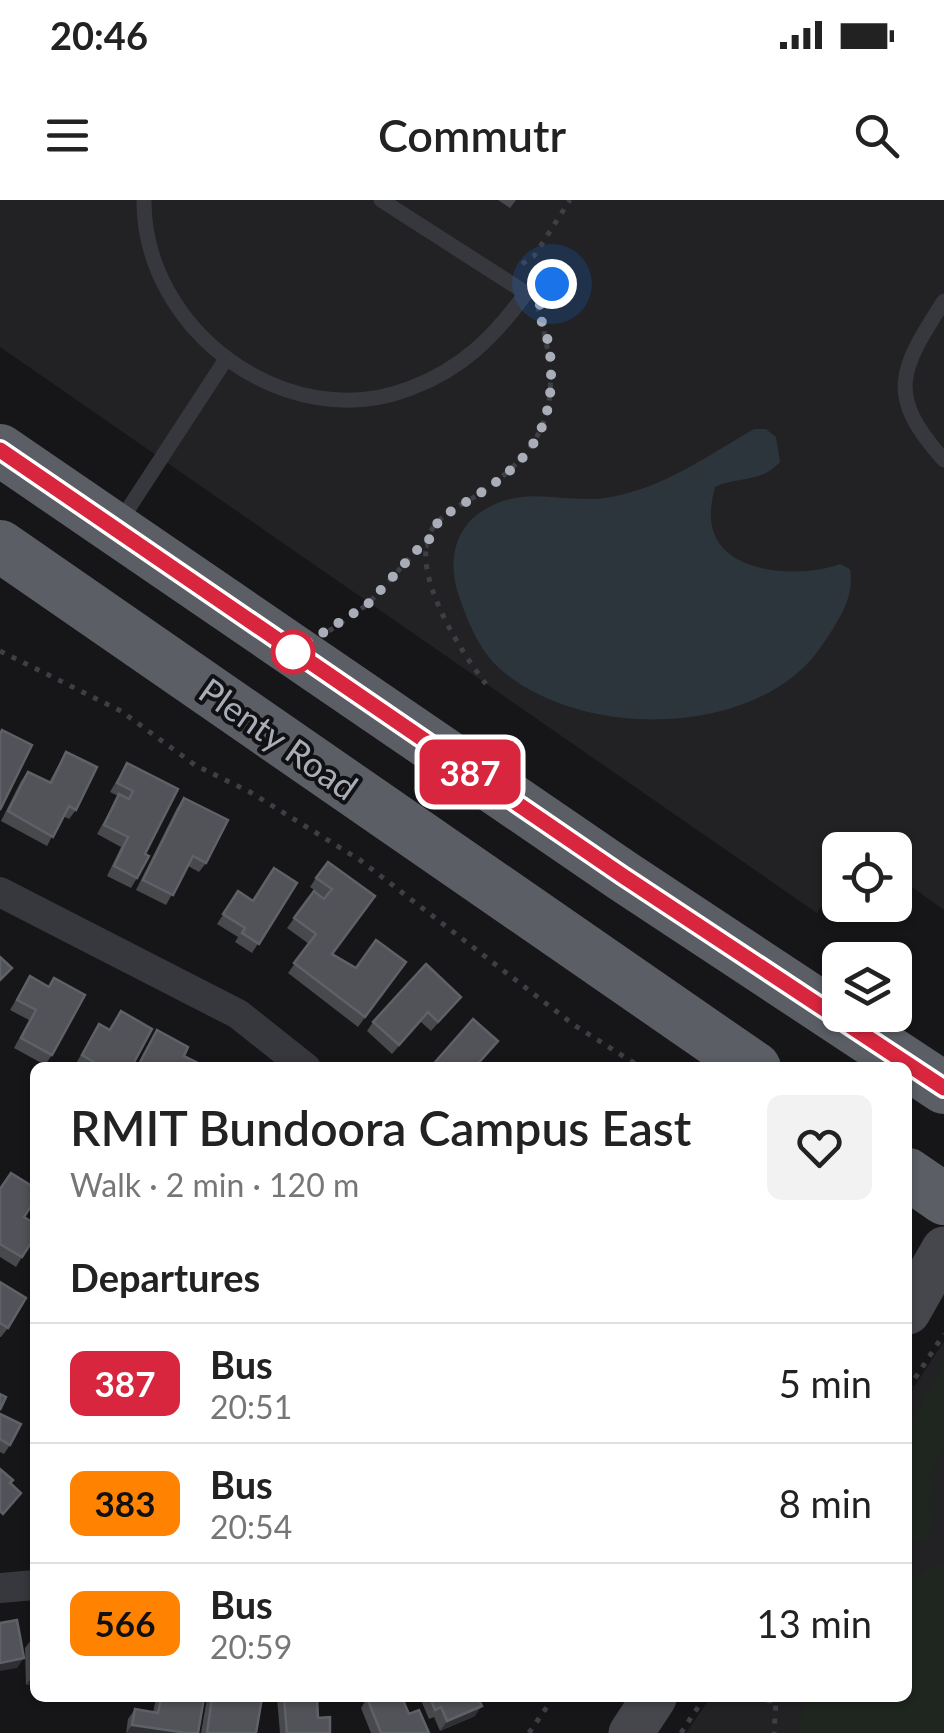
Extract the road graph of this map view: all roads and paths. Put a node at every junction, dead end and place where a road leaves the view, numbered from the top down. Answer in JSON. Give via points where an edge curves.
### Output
{"nodes":[{"id":1,"x":144,"y":200,"type":"edge"},
{"id":2,"x":380,"y":200,"type":"edge"},
{"id":3,"x":570,"y":200,"type":"edge"},
{"id":4,"x":512,"y":264,"type":"dead end"},
{"id":5,"x":524,"y":264,"type":"junction"},
{"id":6,"x":944,"y":301,"type":"edge"},
{"id":7,"x":226,"y":359,"type":"junction"},
{"id":8,"x":0,"y":450,"type":"edge"},
{"id":9,"x":944,"y":460,"type":"edge"},
{"id":10,"x":115,"y":529,"type":"junction"},
{"id":11,"x":428,"y":545,"type":"junction"},
{"id":12,"x":0,"y":546,"type":"edge"},
{"id":13,"x":326,"y":632,"type":"dead end"},
{"id":14,"x":0,"y":651,"type":"edge"},
{"id":15,"x":486,"y":684,"type":"dead end"},
{"id":16,"x":0,"y":892,"type":"edge"},
{"id":17,"x":298,"y":1062,"type":"edge"},
{"id":18,"x":632,"y":1062,"type":"edge"},
{"id":19,"x":746,"y":1062,"type":"edge"},
{"id":20,"x":905,"y":1062,"type":"edge"},
{"id":21,"x":912,"y":1067,"type":"edge"},
{"id":22,"x":944,"y":1088,"type":"edge"},
{"id":23,"x":944,"y":1334,"type":"edge"},
{"id":24,"x":912,"y":1383,"type":"edge"},
{"id":25,"x":30,"y":1585,"type":"edge"},
{"id":26,"x":0,"y":1588,"type":"edge"},
{"id":27,"x":551,"y":1702,"type":"edge"},
{"id":28,"x":651,"y":1702,"type":"edge"},
{"id":29,"x":701,"y":1702,"type":"edge"},
{"id":30,"x":776,"y":1702,"type":"edge"},
{"id":31,"x":530,"y":1733,"type":"edge"},
{"id":32,"x":631,"y":1733,"type":"edge"},
{"id":33,"x":681,"y":1733,"type":"edge"},
{"id":34,"x":774,"y":1733,"type":"edge"}],
"edges":[{"from":1,"to":7,"type":"lane","via":[[152,254],[165,286]]},
{"from":2,"to":7,"type":"lane","via":[[526,293],[482,348],[408,390],[338,400],[282,388]]},
{"from":3,"to":5,"type":"path"},
{"from":4,"to":5,"type":"path"},
{"from":5,"to":11,"type":"path","via":[[552,284],[538,308],[550,352],[547,415],[525,458],[444,515]]},
{"from":6,"to":9,"type":"lane","via":[[913,351],[903,388],[910,411]]},
{"from":7,"to":10,"type":"lane"},
{"from":8,"to":10,"type":"highway"},
{"from":10,"to":20,"type":"highway"},
{"from":11,"to":13,"type":"path","via":[[368,604]]},
{"from":11,"to":15,"type":"path","via":[[428,580],[461,653]]},
{"from":12,"to":19,"type":"highway","name":"Plenty Road"},
{"from":14,"to":18,"type":"path","via":[[120,711],[195,765],[360,860],[574,1026]]},
{"from":16,"to":17,"type":"street","via":[[238,1014]]},
{"from":21,"to":22,"type":"highway"},
{"from":23,"to":24,"type":"path"},
{"from":25,"to":26,"type":"street"},
{"from":27,"to":31,"type":"path"},
{"from":28,"to":32,"type":"main road"},
{"from":29,"to":33,"type":"path"},
{"from":30,"to":34,"type":"path"}]}
